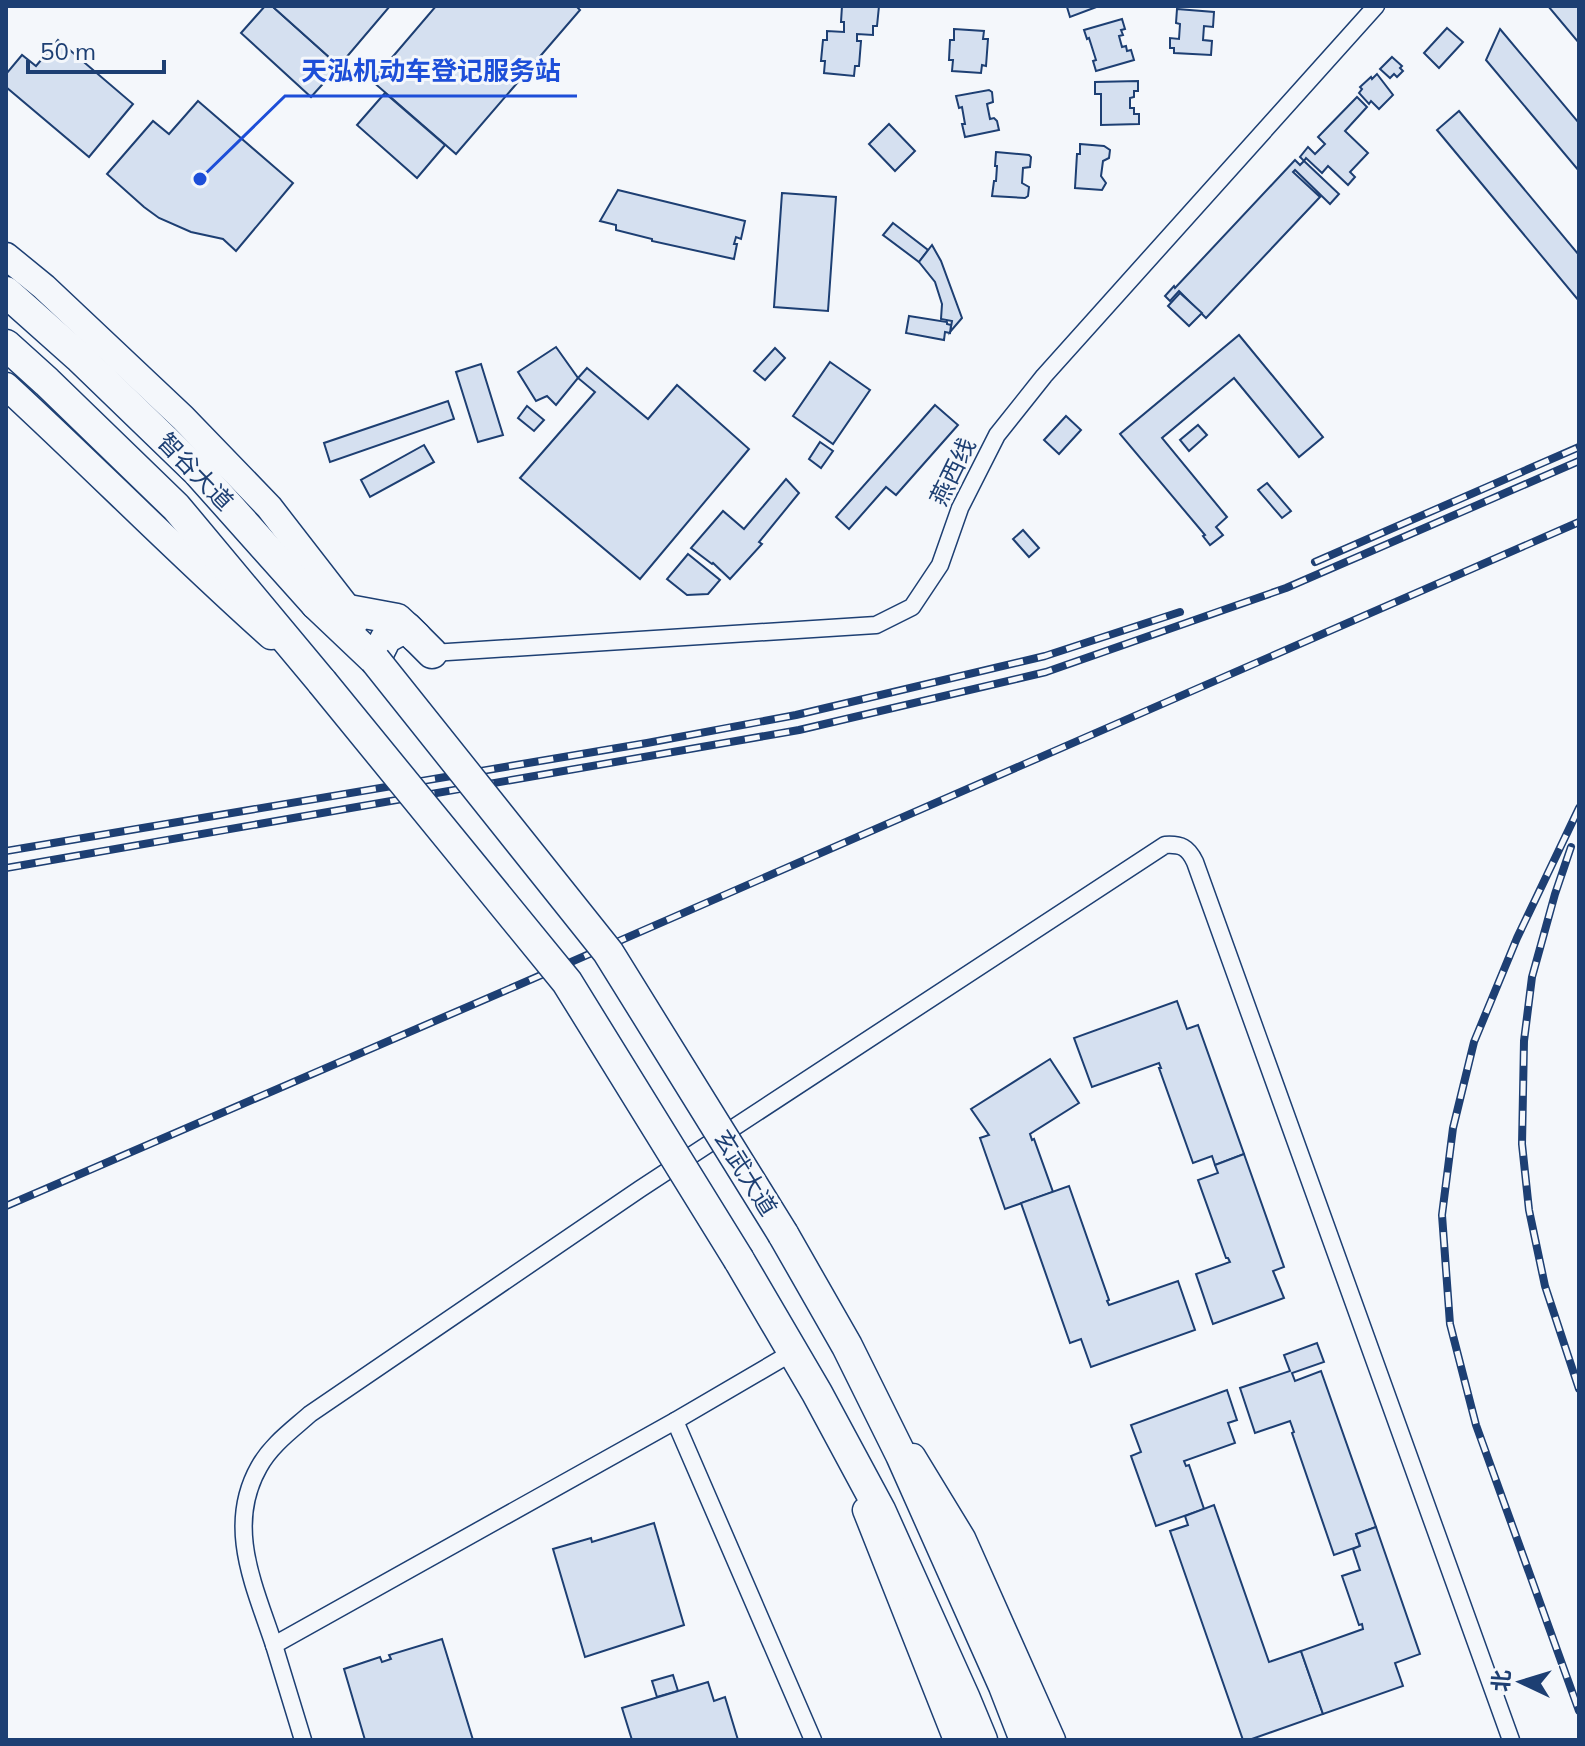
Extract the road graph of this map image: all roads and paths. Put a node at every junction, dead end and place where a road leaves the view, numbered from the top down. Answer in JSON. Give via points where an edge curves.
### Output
{"nodes":[{"id":1,"x":1376,"y":6,"type":"edge"},
{"id":2,"x":6,"y":256,"type":"edge"},
{"id":3,"x":6,"y":292,"type":"edge"},
{"id":4,"x":6,"y":345,"type":"edge"},
{"id":5,"x":6,"y":386,"type":"edge"},
{"id":6,"x":316,"y":604,"type":"junction"},
{"id":7,"x":348,"y":609,"type":"junction"},
{"id":8,"x":432,"y":653,"type":"junction"},
{"id":9,"x":375,"y":660,"type":"junction"},
{"id":10,"x":322,"y":682,"type":"junction"},
{"id":11,"x":847,"y":1346,"type":"junction"},
{"id":12,"x":793,"y":1352,"type":"junction"},
{"id":13,"x":817,"y":1393,"type":"junction"},
{"id":14,"x":675,"y":1421,"type":"junction"},
{"id":15,"x":274,"y":1645,"type":"junction"},
{"id":16,"x":303,"y":1740,"type":"edge"},
{"id":17,"x":813,"y":1740,"type":"edge"},
{"id":18,"x":956,"y":1740,"type":"edge"},
{"id":19,"x":982,"y":1740,"type":"edge"},
{"id":20,"x":1025,"y":1740,"type":"edge"},
{"id":21,"x":1053,"y":1740,"type":"edge"},
{"id":22,"x":1511,"y":1740,"type":"edge"}],
"edges":[{"from":1,"to":8,"type":"street","name":"燕西线","via":[[997,435],[960,508],[940,565],[912,607],[876,625]]},
{"from":2,"to":7,"type":"main road","via":[[183,418],[269,507]]},
{"from":3,"to":6,"type":"highway","name":"智谷大道","via":[[198,472]]},
{"from":4,"to":10,"type":"highway","name":"智谷大道","via":[[176,507]]},
{"from":5,"to":10,"type":"main road"},
{"from":6,"to":7,"type":"highway"},
{"from":6,"to":9,"type":"highway","name":"智谷大道"},
{"from":7,"to":8,"type":"highway","via":[[397,619]]},
{"from":7,"to":9,"type":"main road"},
{"from":8,"to":9,"type":"highway","via":[[406,627],[386,638]]},
{"from":9,"to":11,"type":"highway","name":"玄武大道","bridge":true,"via":[[608,952]]},
{"from":10,"to":12,"type":"highway","bridge":true,"via":[[567,982]]},
{"from":11,"to":20,"type":"highway","name":"玄武大道","via":[[901,1455]]},
{"from":11,"to":21,"type":"street","via":[[963,1538]]},
{"from":12,"to":13,"type":"highway"},
{"from":12,"to":14,"type":"street"},
{"from":13,"to":18,"type":"street"},
{"from":13,"to":19,"type":"highway","via":[[880,1510]]},
{"from":14,"to":15,"type":"street"},
{"from":14,"to":17,"type":"street"},
{"from":15,"to":16,"type":"street"},
{"from":15,"to":22,"type":"street","via":[[248,1572],[244,1544],[248,1495],[273,1446],[310,1414],[640,1189],[1165,845],[1178,844],[1195,862]]}]}
